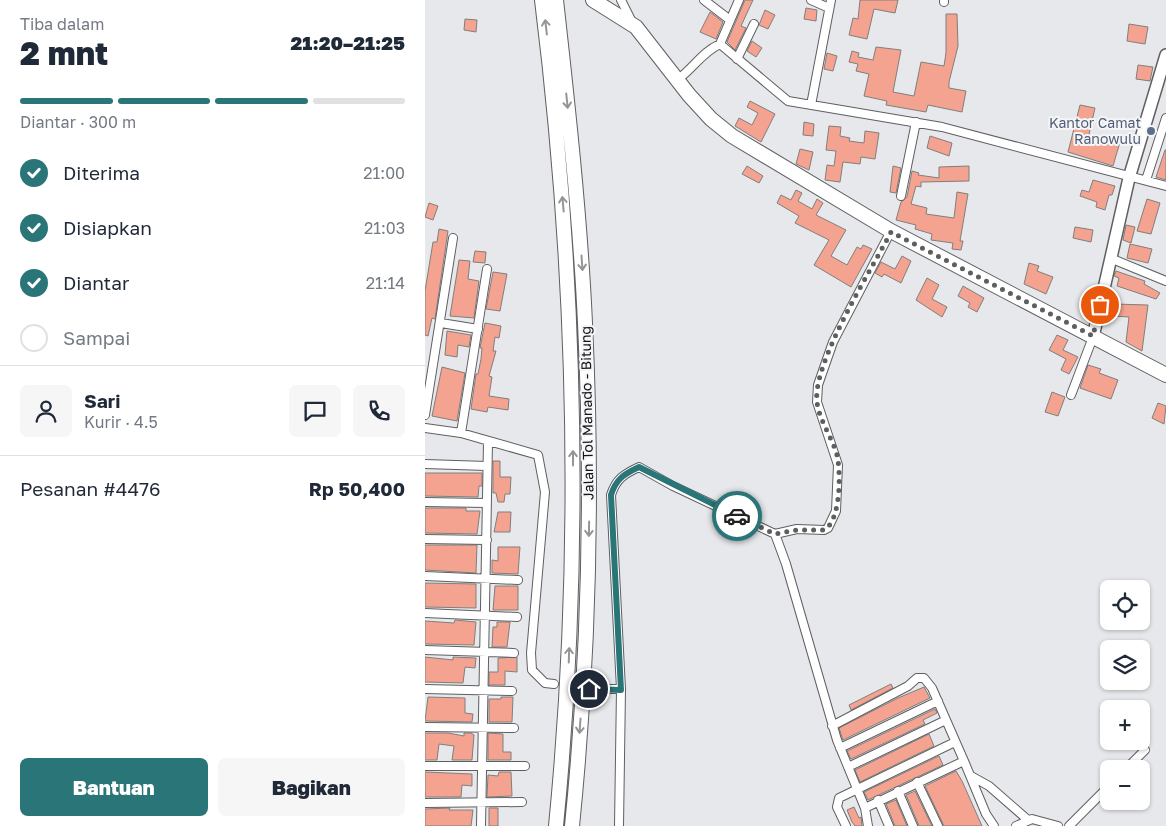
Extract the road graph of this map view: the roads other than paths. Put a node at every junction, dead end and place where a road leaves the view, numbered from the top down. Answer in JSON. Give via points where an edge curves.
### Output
{"nodes":[{"id":1,"x":542,"y":0,"type":"edge"},
{"id":2,"x":556,"y":0,"type":"edge"},
{"id":3,"x":593,"y":0,"type":"edge"},
{"id":4,"x":621,"y":0,"type":"edge"},
{"id":5,"x":704,"y":0,"type":"edge"},
{"id":6,"x":739,"y":0,"type":"edge"},
{"id":7,"x":811,"y":0,"type":"edge"},
{"id":8,"x":831,"y":0,"type":"edge"},
{"id":9,"x":829,"y":8,"type":"junction"},
{"id":10,"x":730,"y":20,"type":"junction"},
{"id":11,"x":754,"y":24,"type":"dead end"},
{"id":12,"x":636,"y":27,"type":"junction"},
{"id":13,"x":720,"y":44,"type":"junction"},
{"id":14,"x":555,"y":54,"type":"junction"},
{"id":15,"x":1166,"y":58,"type":"edge"},
{"id":16,"x":737,"y":59,"type":"junction"},
{"id":17,"x":677,"y":80,"type":"junction"},
{"id":18,"x":811,"y":105,"type":"junction"},
{"id":19,"x":1166,"y":118,"type":"edge"},
{"id":20,"x":915,"y":122,"type":"junction"},
{"id":21,"x":1129,"y":178,"type":"junction"},
{"id":22,"x":1146,"y":180,"type":"junction"},
{"id":23,"x":1166,"y":186,"type":"edge"},
{"id":24,"x":901,"y":196,"type":"dead end"},
{"id":25,"x":891,"y":232,"type":"junction"},
{"id":26,"x":453,"y":238,"type":"dead end"},
{"id":27,"x":1111,"y":258,"type":"junction"},
{"id":28,"x":487,"y":268,"type":"dead end"},
{"id":29,"x":1166,"y":281,"type":"edge"},
{"id":30,"x":441,"y":323,"type":"junction"},
{"id":31,"x":478,"y":329,"type":"junction"},
{"id":32,"x":1093,"y":336,"type":"junction"},
{"id":33,"x":1166,"y":375,"type":"edge"},
{"id":34,"x":1071,"y":395,"type":"dead end"},
{"id":35,"x":425,"y":415,"type":"edge"},
{"id":36,"x":425,"y":428,"type":"edge"},
{"id":37,"x":461,"y":434,"type":"junction"},
{"id":38,"x":488,"y":442,"type":"junction"},
{"id":39,"x":425,"y":464,"type":"edge"},
{"id":40,"x":487,"y":466,"type":"junction"},
{"id":41,"x":425,"y":502,"type":"edge"},
{"id":42,"x":487,"y":503,"type":"junction"},
{"id":43,"x":775,"y":534,"type":"junction"},
{"id":44,"x":425,"y":539,"type":"edge"},
{"id":45,"x":487,"y":540,"type":"junction"},
{"id":46,"x":425,"y":576,"type":"edge"},
{"id":47,"x":486,"y":580,"type":"junction"},
{"id":48,"x":518,"y":580,"type":"dead end"},
{"id":49,"x":425,"y":613,"type":"edge"},
{"id":50,"x":486,"y":616,"type":"junction"},
{"id":51,"x":517,"y":617,"type":"dead end"},
{"id":52,"x":425,"y":650,"type":"edge"},
{"id":53,"x":485,"y":653,"type":"junction"},
{"id":54,"x":514,"y":653,"type":"dead end"},
{"id":55,"x":554,"y":684,"type":"dead end"},
{"id":56,"x":425,"y":689,"type":"edge"},
{"id":57,"x":589,"y":689,"type":"dead end"},
{"id":58,"x":484,"y":690,"type":"junction"},
{"id":59,"x":621,"y":690,"type":"junction"},
{"id":60,"x":512,"y":691,"type":"dead end"},
{"id":61,"x":938,"y":701,"type":"junction"},
{"id":62,"x":946,"y":720,"type":"junction"},
{"id":63,"x":832,"y":726,"type":"junction"},
{"id":64,"x":425,"y":727,"type":"edge"},
{"id":65,"x":483,"y":728,"type":"junction"},
{"id":66,"x":514,"y":728,"type":"dead end"},
{"id":67,"x":955,"y":742,"type":"junction"},
{"id":68,"x":840,"y":748,"type":"junction"},
{"id":69,"x":1145,"y":750,"type":"dead end"},
{"id":70,"x":1135,"y":760,"type":"edge"},
{"id":71,"x":964,"y":761,"type":"junction"},
{"id":72,"x":425,"y":766,"type":"edge"},
{"id":73,"x":482,"y":766,"type":"junction"},
{"id":74,"x":525,"y":766,"type":"dead end"},
{"id":75,"x":848,"y":767,"type":"junction"},
{"id":76,"x":971,"y":776,"type":"junction"},
{"id":77,"x":917,"y":782,"type":"junction"},
{"id":78,"x":857,"y":788,"type":"junction"},
{"id":79,"x":898,"y":791,"type":"junction"},
{"id":80,"x":1100,"y":795,"type":"edge"},
{"id":81,"x":878,"y":800,"type":"junction"},
{"id":82,"x":521,"y":802,"type":"dead end"},
{"id":83,"x":425,"y":803,"type":"edge"},
{"id":84,"x":481,"y":803,"type":"junction"},
{"id":85,"x":865,"y":808,"type":"junction"},
{"id":86,"x":1028,"y":820,"type":"junction"},
{"id":87,"x":481,"y":826,"type":"edge"},
{"id":88,"x":556,"y":826,"type":"edge"},
{"id":89,"x":572,"y":826,"type":"edge"},
{"id":90,"x":619,"y":826,"type":"edge"},
{"id":91,"x":846,"y":826,"type":"edge"},
{"id":92,"x":868,"y":826,"type":"edge"},
{"id":93,"x":889,"y":826,"type":"edge"},
{"id":94,"x":913,"y":826,"type":"edge"},
{"id":95,"x":937,"y":826,"type":"edge"},
{"id":96,"x":995,"y":826,"type":"edge"},
{"id":97,"x":1017,"y":826,"type":"edge"},
{"id":98,"x":1058,"y":826,"type":"edge"},
{"id":99,"x":1069,"y":826,"type":"edge"}],
"edges":[{"from":14,"to":1,"type":"highway","name":"Jalan Tol Manado - Bitung","one_way":true},
{"from":2,"to":14,"type":"highway","name":"Jalan Tol Manado - Bitung"},
{"from":3,"to":12,"type":"highway"},
{"from":4,"to":12,"type":"street","via":[[626,15]]},
{"from":5,"to":10,"type":"street"},
{"from":6,"to":10,"type":"street"},
{"from":7,"to":9,"type":"street"},
{"from":8,"to":9,"type":"street"},
{"from":9,"to":18,"type":"street"},
{"from":10,"to":13,"type":"street"},
{"from":11,"to":16,"type":"street"},
{"from":12,"to":17,"type":"highway"},
{"from":13,"to":16,"type":"street"},
{"from":13,"to":17,"type":"street","via":[[707,51]]},
{"from":88,"to":14,"type":"highway","name":"Jalan Tol Manado - Bitung","one_way":true,"via":[[573,570],[571,323]]},
{"from":14,"to":89,"type":"highway","name":"Jalan Tol Manado - Bitung","one_way":true,"via":[[573,158],[585,323],[589,454],[589,562]]},
{"from":15,"to":21,"type":"street"},
{"from":16,"to":18,"type":"street","via":[[784,98]]},
{"from":17,"to":25,"type":"highway","via":[[711,119],[732,136]]},
{"from":18,"to":20,"type":"street"},
{"from":19,"to":22,"type":"street"},
{"from":20,"to":21,"type":"street","via":[[968,133]]},
{"from":20,"to":24,"type":"street"},
{"from":21,"to":22,"type":"street"},
{"from":21,"to":27,"type":"street"},
{"from":22,"to":23,"type":"street"},
{"from":25,"to":32,"type":"highway"},
{"from":25,"to":43,"type":"street","via":[[833,342],[817,385],[817,402],[839,465],[835,516],[824,530]]},
{"from":26,"to":30,"type":"street"},
{"from":27,"to":29,"type":"street"},
{"from":27,"to":32,"type":"street"},
{"from":28,"to":31,"type":"street"},
{"from":30,"to":31,"type":"street"},
{"from":30,"to":35,"type":"street"},
{"from":31,"to":37,"type":"street"},
{"from":32,"to":33,"type":"highway"},
{"from":32,"to":34,"type":"street"},
{"from":36,"to":37,"type":"street"},
{"from":37,"to":38,"type":"street"},
{"from":38,"to":40,"type":"street"},
{"from":38,"to":55,"type":"street","via":[[538,455],[545,492],[532,670],[545,683]]},
{"from":39,"to":40,"type":"street"},
{"from":40,"to":42,"type":"street"},
{"from":41,"to":42,"type":"street"},
{"from":42,"to":45,"type":"street"},
{"from":43,"to":59,"type":"street","via":[[639,467],[615,482],[611,495]]},
{"from":43,"to":63,"type":"street"},
{"from":44,"to":45,"type":"street"},
{"from":45,"to":47,"type":"street"},
{"from":46,"to":47,"type":"street"},
{"from":47,"to":48,"type":"street"},
{"from":47,"to":50,"type":"street"},
{"from":49,"to":50,"type":"street"},
{"from":50,"to":51,"type":"street"},
{"from":50,"to":53,"type":"street"},
{"from":52,"to":53,"type":"street"},
{"from":53,"to":54,"type":"street"},
{"from":53,"to":58,"type":"street"},
{"from":56,"to":58,"type":"street"},
{"from":57,"to":59,"type":"street"},
{"from":58,"to":60,"type":"street"},
{"from":58,"to":65,"type":"street"},
{"from":59,"to":90,"type":"street"},
{"from":61,"to":62,"type":"street"},
{"from":61,"to":63,"type":"street","via":[[928,681],[921,677]]},
{"from":61,"to":68,"type":"street"},
{"from":62,"to":67,"type":"street"},
{"from":62,"to":75,"type":"street"},
{"from":63,"to":68,"type":"street"},
{"from":64,"to":65,"type":"street"},
{"from":65,"to":66,"type":"street"},
{"from":65,"to":73,"type":"street"},
{"from":67,"to":71,"type":"street"},
{"from":67,"to":78,"type":"street"},
{"from":68,"to":75,"type":"street"},
{"from":69,"to":70,"type":"street"},
{"from":71,"to":76,"type":"street"},
{"from":71,"to":77,"type":"street"},
{"from":72,"to":73,"type":"street"},
{"from":73,"to":74,"type":"street"},
{"from":73,"to":84,"type":"street"},
{"from":75,"to":78,"type":"street"},
{"from":76,"to":86,"type":"street","via":[[989,786]]},
{"from":76,"to":96,"type":"street","via":[[986,814]]},
{"from":77,"to":79,"type":"street"},
{"from":77,"to":95,"type":"street"},
{"from":78,"to":85,"type":"street"},
{"from":78,"to":91,"type":"street","via":[[838,799],[838,811]]},
{"from":79,"to":81,"type":"street"},
{"from":79,"to":94,"type":"street"},
{"from":80,"to":99,"type":"street"},
{"from":81,"to":85,"type":"street"},
{"from":81,"to":93,"type":"street"},
{"from":82,"to":84,"type":"street"},
{"from":83,"to":84,"type":"street"},
{"from":84,"to":87,"type":"street"},
{"from":85,"to":92,"type":"street"},
{"from":86,"to":97,"type":"street"},
{"from":86,"to":98,"type":"street"}]}
